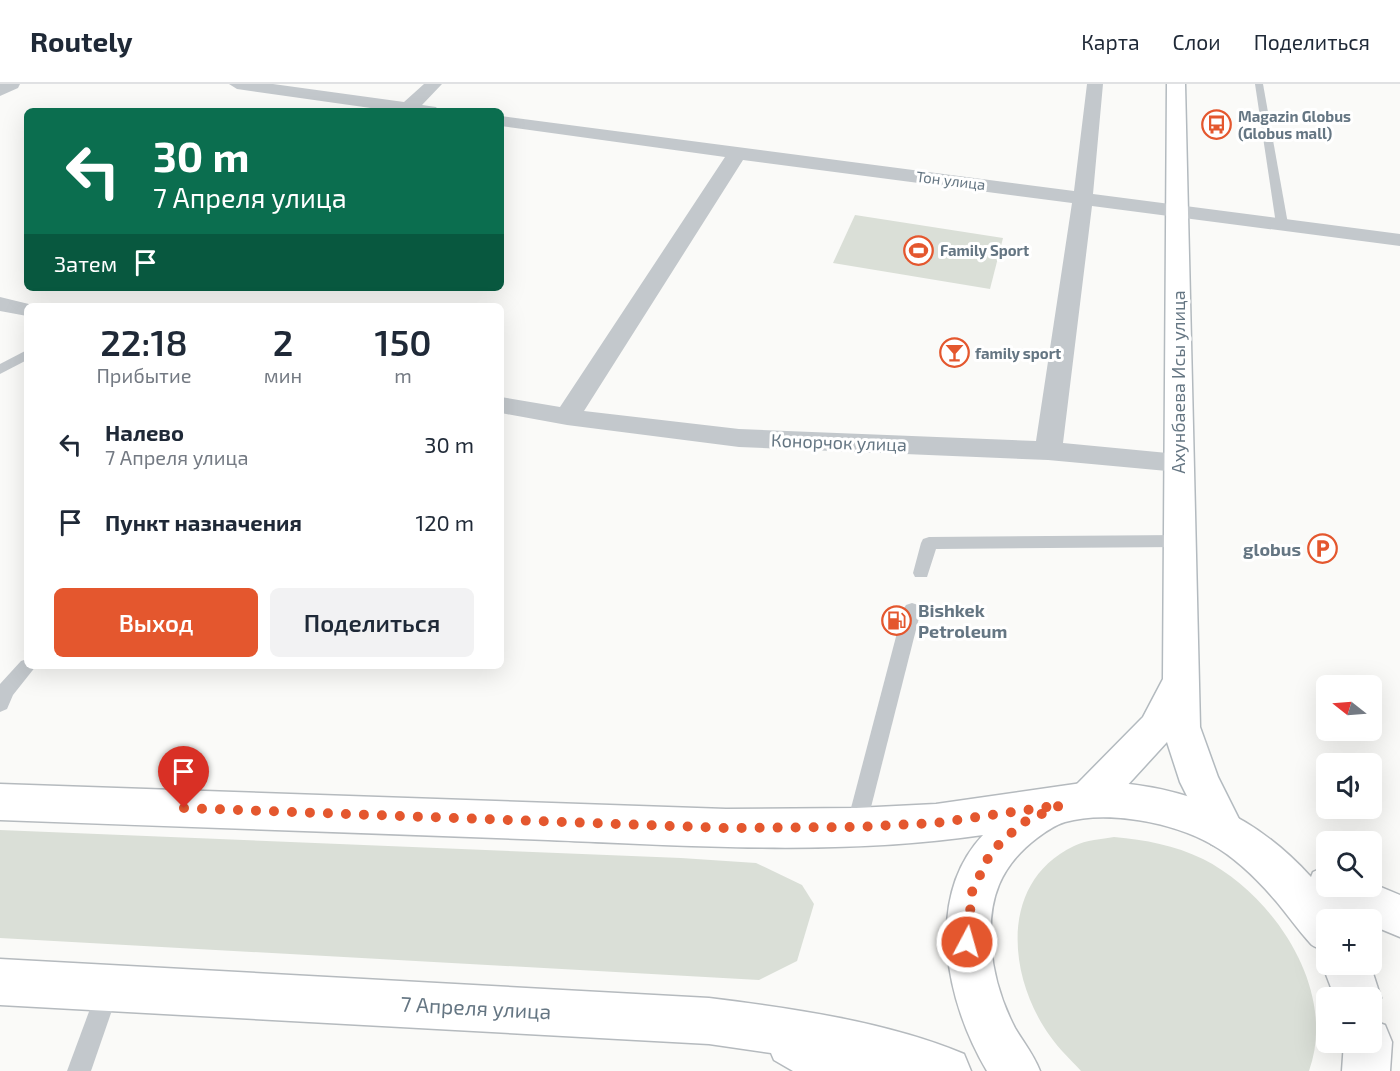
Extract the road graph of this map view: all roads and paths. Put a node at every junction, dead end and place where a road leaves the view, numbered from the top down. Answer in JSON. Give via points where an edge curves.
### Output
{"nodes":[{"id":1,"x":12,"y":84,"type":"edge"},
{"id":2,"x":237,"y":84,"type":"edge"},
{"id":3,"x":434,"y":84,"type":"edge"},
{"id":4,"x":1095,"y":84,"type":"edge"},
{"id":5,"x":1176,"y":84,"type":"edge"},
{"id":6,"x":1259,"y":84,"type":"edge"},
{"id":7,"x":0,"y":91,"type":"edge"},
{"id":8,"x":408,"y":108,"type":"joint"},
{"id":9,"x":504,"y":121,"type":"edge"},
{"id":10,"x":737,"y":154,"type":"junction"},
{"id":11,"x":1083,"y":197,"type":"junction"},
{"id":12,"x":1177,"y":210,"type":"junction"},
{"id":13,"x":1282,"y":224,"type":"junction"},
{"id":14,"x":1400,"y":240,"type":"edge"},
{"id":15,"x":0,"y":304,"type":"edge"},
{"id":16,"x":24,"y":308,"type":"edge"},
{"id":17,"x":24,"y":356,"type":"edge"},
{"id":18,"x":0,"y":370,"type":"edge"},
{"id":19,"x":504,"y":406,"type":"edge"},
{"id":20,"x":567,"y":417,"type":"junction"},
{"id":21,"x":1048,"y":451,"type":"junction"},
{"id":22,"x":1178,"y":463,"type":"junction"},
{"id":23,"x":1179,"y":541,"type":"junction"},
{"id":24,"x":921,"y":573,"type":"dead end"},
{"id":25,"x":912,"y":610,"type":"dead end"},
{"id":26,"x":24,"y":669,"type":"edge"},
{"id":27,"x":1180,"y":679,"type":"junction"},
{"id":28,"x":0,"y":704,"type":"edge"},
{"id":29,"x":0,"y":802,"type":"edge"},
{"id":30,"x":1075,"y":802,"type":"junction"},
{"id":31,"x":856,"y":827,"type":"junction"},
{"id":32,"x":1225,"y":831,"type":"junction"},
{"id":33,"x":1265,"y":860,"type":"junction"},
{"id":34,"x":1316,"y":881,"type":"edge"},
{"id":35,"x":1354,"y":897,"type":"edge"},
{"id":36,"x":1400,"y":916,"type":"edge"},
{"id":37,"x":1316,"y":917,"type":"edge"},
{"id":38,"x":0,"y":981,"type":"edge"},
{"id":39,"x":110,"y":987,"type":"junction"},
{"id":40,"x":769,"y":1029,"type":"junction"},
{"id":41,"x":1367,"y":1053,"type":"edge"},
{"id":42,"x":79,"y":1071,"type":"edge"},
{"id":43,"x":839,"y":1071,"type":"edge"},
{"id":44,"x":947,"y":1071,"type":"edge"},
{"id":45,"x":1016,"y":1071,"type":"edge"},
{"id":46,"x":1366,"y":1071,"type":"edge"}],
"edges":[{"from":1,"to":7,"type":"street"},
{"from":2,"to":8,"type":"street"},
{"from":3,"to":8,"type":"street"},
{"from":4,"to":11,"type":"street"},
{"from":5,"to":12,"type":"main road","name":"Ахунбаева Исы улица"},
{"from":6,"to":13,"type":"lane"},
{"from":9,"to":10,"type":"street","name":"Тон улица"},
{"from":10,"to":11,"type":"street","name":"Тон улица"},
{"from":10,"to":20,"type":"street"},
{"from":11,"to":12,"type":"street","name":"Тон улица"},
{"from":11,"to":21,"type":"street"},
{"from":12,"to":13,"type":"street","name":"Тон улица"},
{"from":12,"to":22,"type":"main road","name":"Ахунбаева Исы улица"},
{"from":13,"to":14,"type":"street","name":"Тон улица"},
{"from":15,"to":16,"type":"street"},
{"from":17,"to":18,"type":"lane"},
{"from":19,"to":20,"type":"street","name":"Конорчок улица"},
{"from":20,"to":21,"type":"street","name":"Конорчок улица","via":[[739,438]]},
{"from":21,"to":22,"type":"street","name":"Конорчок улица"},
{"from":22,"to":23,"type":"main road","name":"Ахунбаева Исы улица"},
{"from":23,"to":24,"type":"lane","via":[[929,543]]},
{"from":23,"to":27,"type":"main road","name":"Ахунбаева Исы улица"},
{"from":25,"to":31,"type":"lane"},
{"from":26,"to":28,"type":"lane","via":[[5,691]]},
{"from":27,"to":30,"type":"main road","name":"Ахунбаева Исы улица","via":[[1156,728]]},
{"from":27,"to":32,"type":"main road","name":"Ахунбаева Исы улица","via":[[1181,727],[1200,782]]},
{"from":29,"to":31,"type":"main road","via":[[726,828]]},
{"from":30,"to":31,"type":"main road","via":[[936,823]]},
{"from":30,"to":32,"type":"main road","via":[[1146,804]]},
{"from":30,"to":45,"type":"main road","via":[[1022,823],[991,852],[972,892],[967,942],[977,997],[1003,1054]]},
{"from":32,"to":33,"type":"main road"},
{"from":33,"to":34,"type":"main road"},
{"from":33,"to":37,"type":"main road"},
{"from":35,"to":36,"type":"main road"},
{"from":38,"to":39,"type":"main road","name":"7 Апреля улица"},
{"from":39,"to":40,"type":"main road","name":"7 Апреля улица","via":[[709,1021]]},
{"from":39,"to":42,"type":"lane"},
{"from":40,"to":43,"type":"main road"},
{"from":40,"to":44,"type":"main road","name":"7 Апреля улица","via":[[918,1060]]},
{"from":41,"to":46,"type":"main road"}]}
